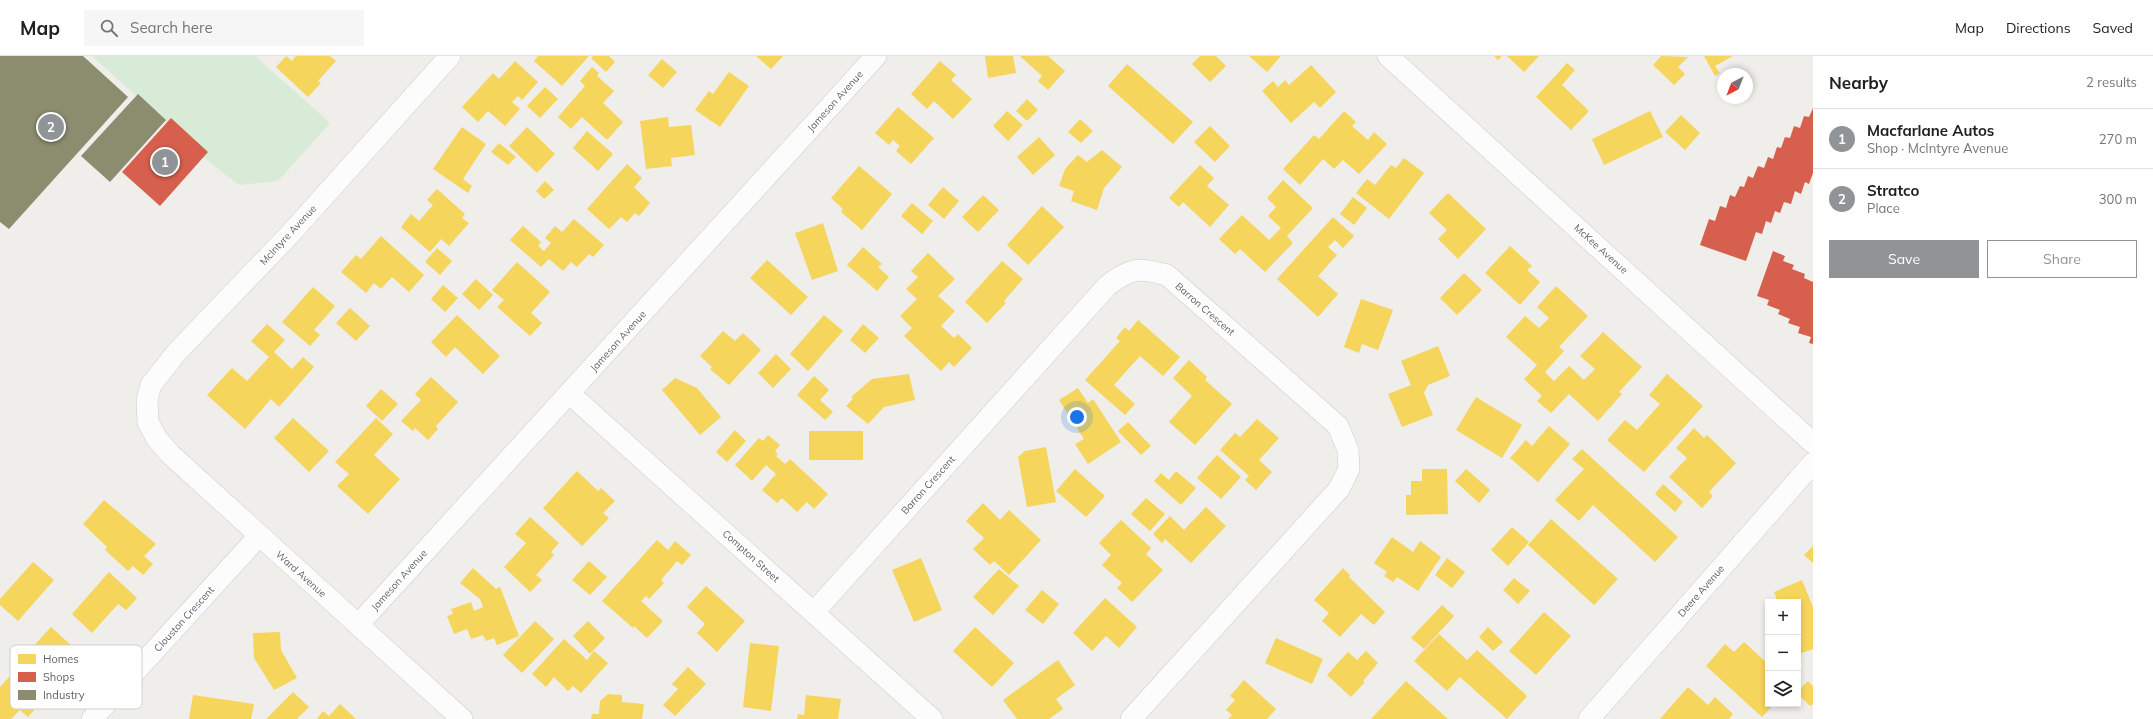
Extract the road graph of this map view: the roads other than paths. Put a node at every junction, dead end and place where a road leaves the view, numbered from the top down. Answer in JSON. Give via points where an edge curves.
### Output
{"nodes":[{"id":1,"x":450,"y":56,"type":"edge"},
{"id":2,"x":876,"y":56,"type":"edge"},
{"id":3,"x":1388,"y":56,"type":"edge"},
{"id":4,"x":570,"y":394,"type":"junction"},
{"id":5,"x":148,"y":422,"type":"joint"},
{"id":6,"x":1813,"y":443,"type":"edge"},
{"id":7,"x":1813,"y":463,"type":"edge"},
{"id":8,"x":259,"y":536,"type":"junction"},
{"id":9,"x":814,"y":612,"type":"junction"},
{"id":10,"x":358,"y":625,"type":"junction"},
{"id":11,"x":142,"y":664,"type":"edge"},
{"id":12,"x":101,"y":709,"type":"edge"},
{"id":13,"x":1596,"y":717,"type":"edge"},
{"id":14,"x":92,"y":719,"type":"edge"},
{"id":15,"x":462,"y":719,"type":"edge"},
{"id":16,"x":932,"y":719,"type":"edge"},
{"id":17,"x":1131,"y":719,"type":"edge"}],
"edges":[{"from":1,"to":5,"type":"street","name":"McIntyre Avenue","via":[[291,233],[177,352],[151,385],[146,400]]},
{"from":2,"to":4,"type":"street","name":"Jameson Avenue"},
{"from":3,"to":6,"type":"street","name":"McKee Avenue"},
{"from":4,"to":9,"type":"street","name":"Compton Street"},
{"from":4,"to":10,"type":"street","name":"Jameson Avenue"},
{"from":5,"to":8,"type":"street","name":"Ward Avenue","via":[[157,439],[170,454]]},
{"from":7,"to":13,"type":"street","name":"Deere Avenue"},
{"from":8,"to":10,"type":"street","name":"Ward Avenue"},
{"from":8,"to":11,"type":"street","name":"Clouston Crescent"},
{"from":9,"to":16,"type":"street","name":"Compton Street"},
{"from":9,"to":17,"type":"street","name":"Barron Crescent","via":[[1108,285],[1128,271],[1150,270],[1167,275],[1338,426],[1348,450],[1349,469],[1339,489]]},
{"from":10,"to":15,"type":"street","name":"Ward Avenue"},
{"from":12,"to":14,"type":"street","name":"Clouston Crescent"}]}
